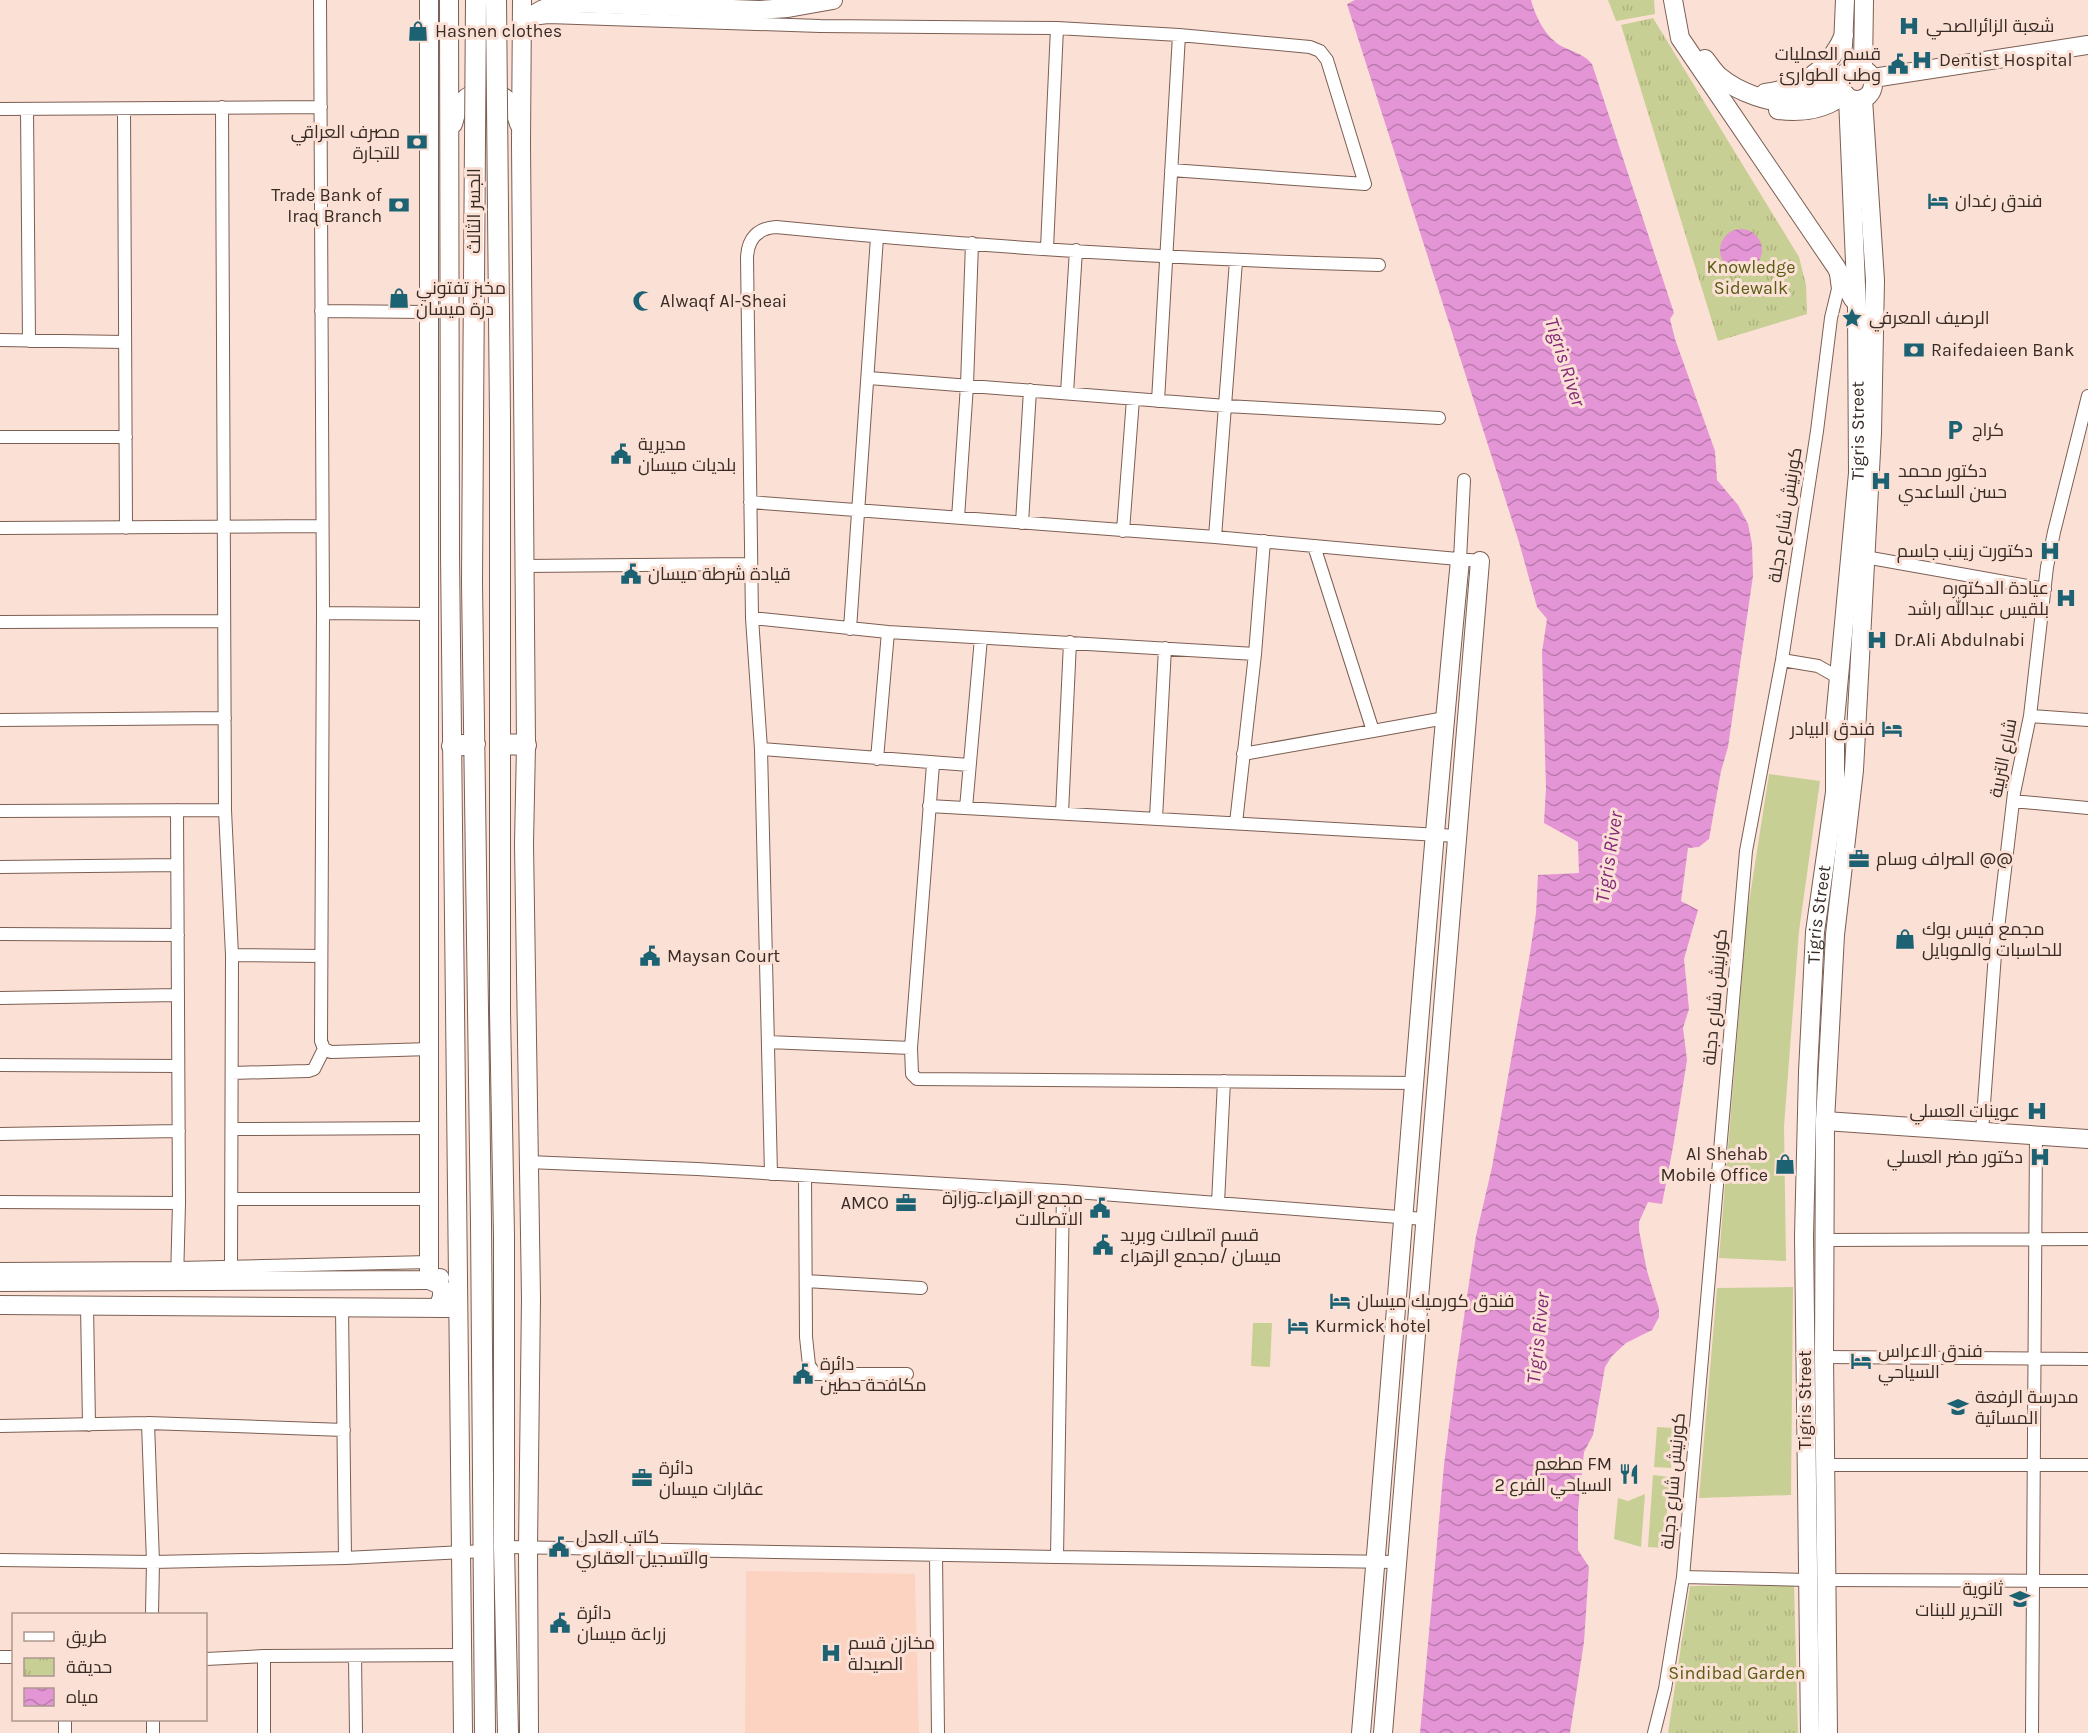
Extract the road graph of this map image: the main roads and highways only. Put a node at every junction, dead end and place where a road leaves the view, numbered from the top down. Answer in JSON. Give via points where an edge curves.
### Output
{"nodes":[{"id":1,"x":476,"y":0,"type":"edge"},
{"id":2,"x":496,"y":0,"type":"edge"},
{"id":3,"x":476,"y":744,"type":"junction"},
{"id":4,"x":501,"y":744,"type":"junction"},
{"id":5,"x":526,"y":745,"type":"road end"},
{"id":6,"x":452,"y":746,"type":"road end"},
{"id":7,"x":485,"y":1733,"type":"edge"},
{"id":8,"x":508,"y":1733,"type":"edge"}],
"edges":[{"from":1,"to":3,"type":"main road","name":"الجسر الثالث","bridge":true,"via":[[472,583]]},
{"from":2,"to":4,"type":"main road","name":"الجسر الثالث","bridge":true},
{"from":3,"to":6,"type":"main road"},
{"from":3,"to":7,"type":"main road","name":"الجسر الثالث"},
{"from":4,"to":5,"type":"main road"},
{"from":4,"to":8,"type":"main road","name":"الجسر الثالث"}]}
